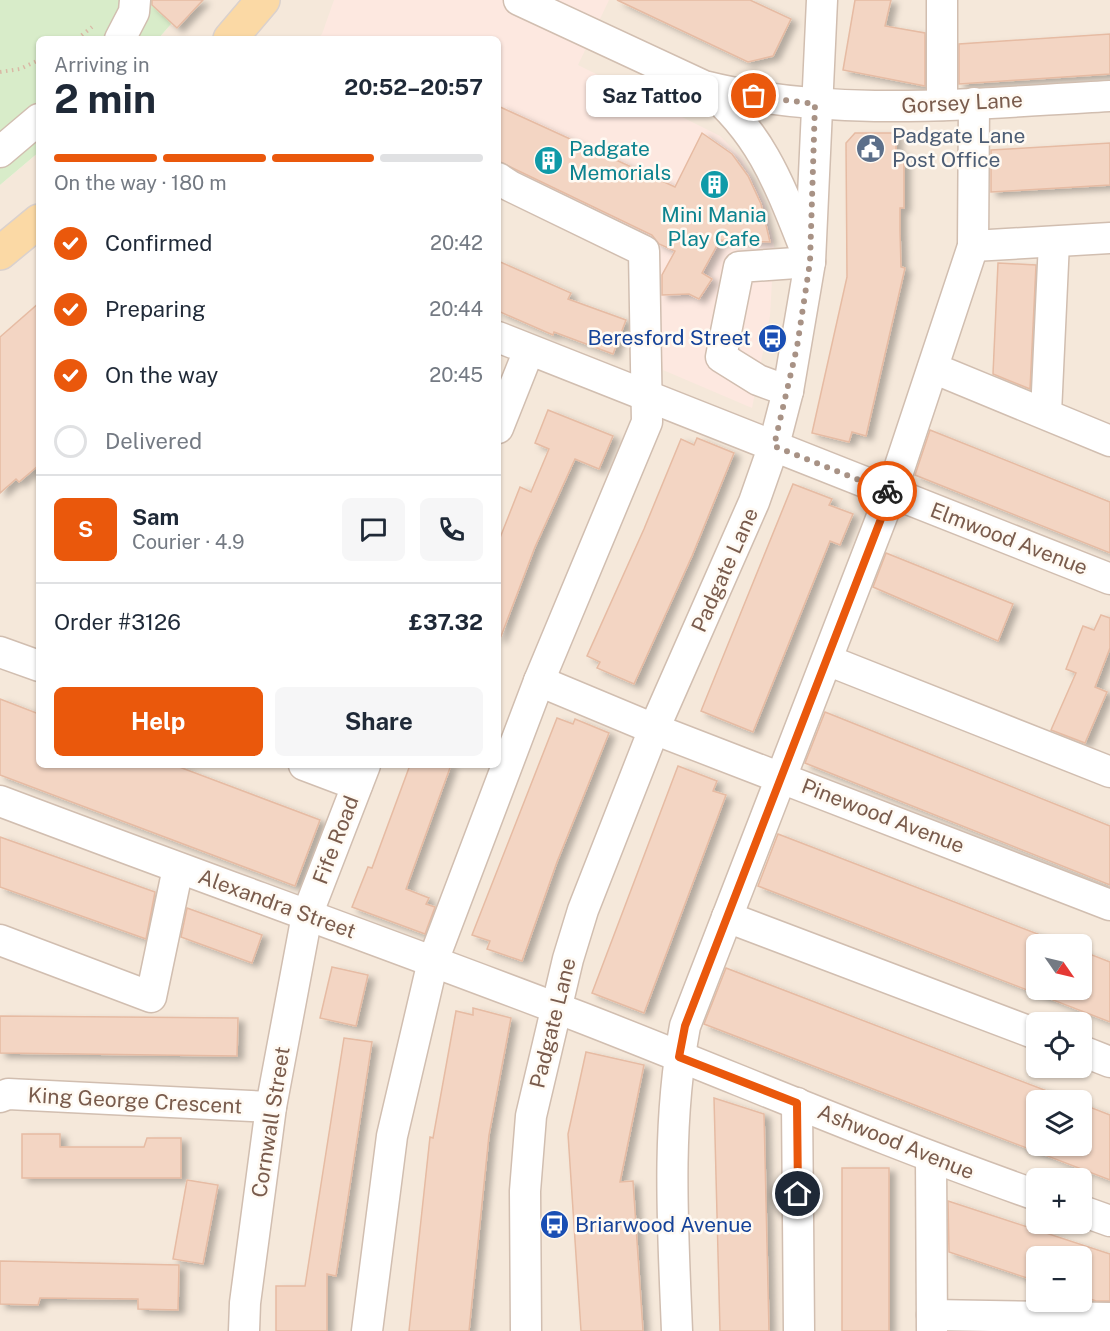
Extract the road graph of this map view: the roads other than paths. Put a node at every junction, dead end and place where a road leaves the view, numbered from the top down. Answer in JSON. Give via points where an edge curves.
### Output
{"nodes":[{"id":1,"x":135,"y":0,"type":"edge"},
{"id":2,"x":262,"y":0,"type":"edge"},
{"id":3,"x":519,"y":0,"type":"edge"},
{"id":4,"x":822,"y":0,"type":"edge"},
{"id":5,"x":942,"y":0,"type":"edge"},
{"id":6,"x":122,"y":36,"type":"edge"},
{"id":7,"x":232,"y":36,"type":"edge"},
{"id":8,"x":704,"y":86,"type":"junction"},
{"id":9,"x":1110,"y":96,"type":"edge"},
{"id":10,"x":974,"y":103,"type":"junction"},
{"id":11,"x":815,"y":104,"type":"junction"},
{"id":12,"x":942,"y":105,"type":"junction"},
{"id":13,"x":36,"y":122,"type":"edge"},
{"id":14,"x":0,"y":152,"type":"edge"},
{"id":15,"x":501,"y":180,"type":"edge"},
{"id":16,"x":36,"y":223,"type":"edge"},
{"id":17,"x":1110,"y":238,"type":"edge"},
{"id":18,"x":1054,"y":242,"type":"junction"},
{"id":19,"x":973,"y":246,"type":"junction"},
{"id":20,"x":0,"y":253,"type":"edge"},
{"id":21,"x":810,"y":262,"type":"junction"},
{"id":22,"x":501,"y":338,"type":"edge"},
{"id":23,"x":529,"y":350,"type":"junction"},
{"id":24,"x":933,"y":368,"type":"junction"},
{"id":25,"x":788,"y":391,"type":"junction"},
{"id":26,"x":647,"y":395,"type":"junction"},
{"id":27,"x":1046,"y":413,"type":"junction"},
{"id":28,"x":501,"y":420,"type":"edge"},
{"id":29,"x":1110,"y":441,"type":"edge"},
{"id":30,"x":774,"y":446,"type":"junction"},
{"id":31,"x":891,"y":493,"type":"junction"},
{"id":32,"x":1110,"y":579,"type":"edge"},
{"id":33,"x":0,"y":652,"type":"edge"},
{"id":34,"x":827,"y":660,"type":"junction"},
{"id":35,"x":36,"y":665,"type":"edge"},
{"id":36,"x":539,"y":681,"type":"junction"},
{"id":37,"x":654,"y":729,"type":"junction"},
{"id":38,"x":321,"y":768,"type":"edge"},
{"id":39,"x":1110,"y":772,"type":"edge"},
{"id":40,"x":361,"y":775,"type":"edge"},
{"id":41,"x":781,"y":777,"type":"junction"},
{"id":42,"x":0,"y":801,"type":"edge"},
{"id":43,"x":178,"y":868,"type":"junction"},
{"id":44,"x":1110,"y":905,"type":"edge"},
{"id":45,"x":307,"y":915,"type":"junction"},
{"id":46,"x":727,"y":917,"type":"junction"},
{"id":47,"x":0,"y":940,"type":"edge"},
{"id":48,"x":433,"y":961,"type":"junction"},
{"id":49,"x":554,"y":1008,"type":"junction"},
{"id":50,"x":1026,"y":1030,"type":"edge"},
{"id":51,"x":1092,"y":1055,"type":"edge"},
{"id":52,"x":679,"y":1057,"type":"junction"},
{"id":53,"x":1110,"y":1062,"type":"edge"},
{"id":54,"x":0,"y":1097,"type":"edge"},
{"id":55,"x":797,"y":1103,"type":"junction"},
{"id":56,"x":271,"y":1107,"type":"junction"},
{"id":57,"x":931,"y":1158,"type":"junction"},
{"id":58,"x":1026,"y":1191,"type":"edge"},
{"id":59,"x":1092,"y":1215,"type":"edge"},
{"id":60,"x":1110,"y":1221,"type":"edge"},
{"id":61,"x":1110,"y":1318,"type":"edge"},
{"id":62,"x":932,"y":1323,"type":"edge"},
{"id":63,"x":244,"y":1331,"type":"edge"},
{"id":64,"x":367,"y":1331,"type":"edge"},
{"id":65,"x":526,"y":1331,"type":"edge"},
{"id":66,"x":677,"y":1331,"type":"edge"},
{"id":67,"x":799,"y":1331,"type":"edge"}],
"edges":[{"from":1,"to":6,"type":"street","via":[[134,12]]},
{"from":2,"to":7,"type":"main road"},
{"from":3,"to":8,"type":"street"},
{"from":4,"to":11,"type":"street","name":"Padgate Lane"},
{"from":5,"to":12,"type":"street"},
{"from":8,"to":11,"type":"street"},
{"from":8,"to":21,"type":"street","via":[[747,127],[770,162]]},
{"from":9,"to":10,"type":"street","name":"Gorsey Lane"},
{"from":10,"to":12,"type":"street","name":"Gorsey Lane"},
{"from":10,"to":19,"type":"street"},
{"from":11,"to":12,"type":"street","name":"Gorsey Lane"},
{"from":11,"to":21,"type":"street","name":"Padgate Lane"},
{"from":13,"to":14,"type":"street"},
{"from":15,"to":26,"type":"street","via":[[644,251]]},
{"from":16,"to":20,"type":"main road"},
{"from":17,"to":18,"type":"street"},
{"from":18,"to":19,"type":"street"},
{"from":18,"to":27,"type":"street"},
{"from":19,"to":24,"type":"street"},
{"from":21,"to":25,"type":"street","name":"Padgate Lane"},
{"from":21,"to":25,"type":"street","via":[[740,267],[721,357],[758,380]]},
{"from":22,"to":23,"type":"street"},
{"from":23,"to":26,"type":"street"},
{"from":23,"to":28,"type":"street"},
{"from":24,"to":27,"type":"street"},
{"from":24,"to":31,"type":"street"},
{"from":25,"to":30,"type":"street","name":"Padgate Lane"},
{"from":26,"to":30,"type":"street"},
{"from":26,"to":36,"type":"street","via":[[647,422]]},
{"from":27,"to":29,"type":"street"},
{"from":30,"to":31,"type":"street","name":"Elmwood Avenue"},
{"from":30,"to":37,"type":"street","name":"Padgate Lane","via":[[742,531]]},
{"from":31,"to":32,"type":"street","name":"Elmwood Avenue"},
{"from":31,"to":34,"type":"street"},
{"from":33,"to":35,"type":"street"},
{"from":34,"to":39,"type":"street"},
{"from":34,"to":41,"type":"street"},
{"from":36,"to":37,"type":"street","name":"Pinewood Avenue"},
{"from":36,"to":48,"type":"street"},
{"from":37,"to":41,"type":"street","name":"Pinewood Avenue"},
{"from":37,"to":49,"type":"street","name":"Padgate Lane","via":[[583,910]]},
{"from":38,"to":40,"type":"street"},
{"from":40,"to":45,"type":"street","name":"Fife Road"},
{"from":41,"to":44,"type":"street","name":"Pinewood Avenue"},
{"from":41,"to":46,"type":"street"},
{"from":42,"to":43,"type":"street","name":"Alexandra Street"},
{"from":43,"to":45,"type":"street","name":"Alexandra Street"},
{"from":43,"to":47,"type":"street","via":[[151,997]]},
{"from":45,"to":48,"type":"street","name":"Alexandra Street"},
{"from":45,"to":56,"type":"street","name":"Cornwall Street"},
{"from":46,"to":50,"type":"street"},
{"from":46,"to":52,"type":"street","via":[[685,1026]]},
{"from":48,"to":49,"type":"street","name":"Alexandra Street"},
{"from":48,"to":64,"type":"street","via":[[392,1136]]},
{"from":49,"to":52,"type":"street","name":"Ashwood Avenue"},
{"from":49,"to":65,"type":"street","name":"Padgate Lane","via":[[531,1116],[525,1191]]},
{"from":51,"to":53,"type":"street"},
{"from":52,"to":55,"type":"street","name":"Ashwood Avenue"},
{"from":52,"to":66,"type":"street","via":[[672,1186]]},
{"from":54,"to":56,"type":"street","name":"King George Crescent","via":[[8,1094]]},
{"from":55,"to":57,"type":"street","name":"Ashwood Avenue"},
{"from":55,"to":67,"type":"street"},
{"from":56,"to":63,"type":"street","name":"Cornwall Street"},
{"from":57,"to":58,"type":"street","name":"Ashwood Avenue"},
{"from":57,"to":62,"type":"street"},
{"from":59,"to":60,"type":"street"},
{"from":61,"to":62,"type":"street"}]}
